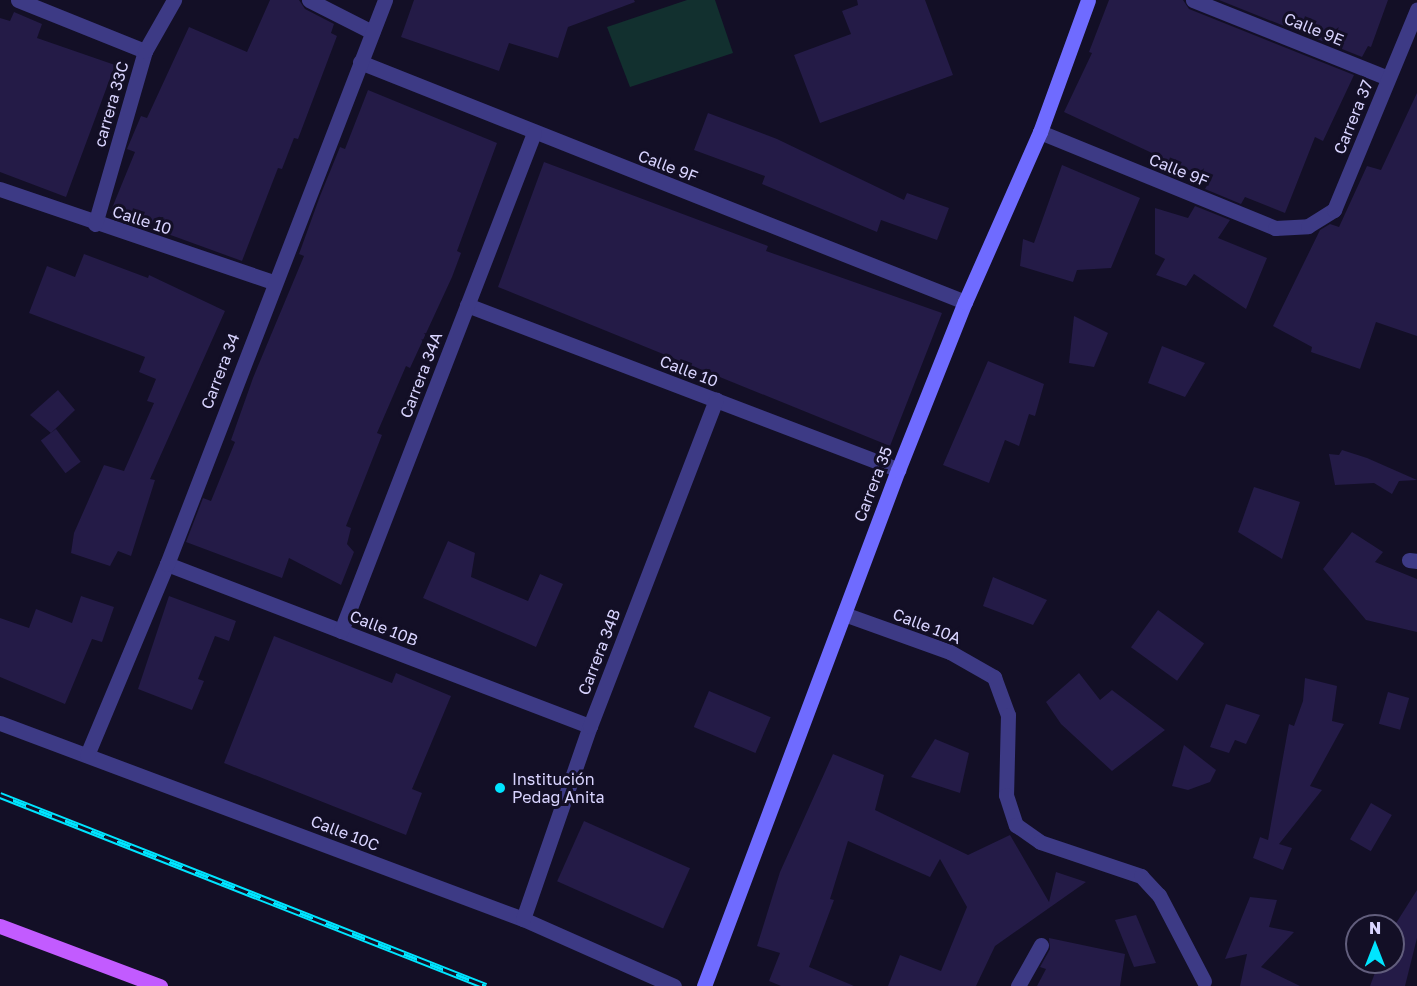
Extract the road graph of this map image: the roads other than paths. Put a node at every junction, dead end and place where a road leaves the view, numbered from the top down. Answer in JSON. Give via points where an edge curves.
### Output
{"nodes":[{"id":1,"x":18,"y":0,"type":"edge"},
{"id":2,"x":174,"y":0,"type":"edge"},
{"id":3,"x":309,"y":0,"type":"edge"},
{"id":4,"x":385,"y":0,"type":"edge"},
{"id":5,"x":1088,"y":0,"type":"edge"},
{"id":6,"x":1192,"y":0,"type":"edge"},
{"id":7,"x":1417,"y":10,"type":"edge"},
{"id":8,"x":372,"y":32,"type":"junction"},
{"id":9,"x":145,"y":51,"type":"junction"},
{"id":10,"x":360,"y":62,"type":"junction"},
{"id":11,"x":1388,"y":78,"type":"junction"},
{"id":12,"x":1040,"y":132,"type":"junction"},
{"id":13,"x":534,"y":133,"type":"junction"},
{"id":14,"x":0,"y":189,"type":"edge"},
{"id":15,"x":95,"y":224,"type":"junction"},
{"id":16,"x":1308,"y":226,"type":"joint"},
{"id":17,"x":273,"y":282,"type":"junction"},
{"id":18,"x":965,"y":302,"type":"junction"},
{"id":19,"x":467,"y":305,"type":"junction"},
{"id":20,"x":716,"y":400,"type":"junction"},
{"id":21,"x":897,"y":470,"type":"junction"},
{"id":22,"x":166,"y":564,"type":"junction"},
{"id":23,"x":844,"y":614,"type":"junction"},
{"id":24,"x":341,"y":631,"type":"junction"},
{"id":25,"x":0,"y":723,"type":"edge"},
{"id":26,"x":590,"y":726,"type":"junction"},
{"id":27,"x":87,"y":755,"type":"junction"},
{"id":28,"x":523,"y":919,"type":"junction"},
{"id":29,"x":0,"y":926,"type":"edge"},
{"id":30,"x":1041,"y":945,"type":"dead end"},
{"id":31,"x":1204,"y":981,"type":"dead end"},
{"id":32,"x":160,"y":986,"type":"edge"},
{"id":33,"x":674,"y":986,"type":"edge"},
{"id":34,"x":704,"y":986,"type":"edge"},
{"id":35,"x":1018,"y":986,"type":"edge"}],
"edges":[{"from":1,"to":9,"type":"street"},
{"from":2,"to":9,"type":"street","name":"carrera 33C"},
{"from":3,"to":8,"type":"street"},
{"from":4,"to":8,"type":"street","name":"Carrera 34"},
{"from":5,"to":12,"type":"street","name":"Carrera 35"},
{"from":6,"to":11,"type":"street","name":"Calle 9E"},
{"from":7,"to":11,"type":"street","name":"Carrera 37"},
{"from":8,"to":10,"type":"street","name":"Carrera 34"},
{"from":9,"to":15,"type":"street","name":"carrera 33C"},
{"from":10,"to":13,"type":"street","name":"Calle 9F"},
{"from":10,"to":17,"type":"street","name":"Carrera 34"},
{"from":11,"to":16,"type":"street","name":"Carrera 37","via":[[1334,210]]},
{"from":12,"to":16,"type":"street","name":"Calle 9F","via":[[1275,228]]},
{"from":12,"to":18,"type":"street","name":"Carrera 35"},
{"from":13,"to":18,"type":"street","name":"Calle 9F"},
{"from":13,"to":19,"type":"street","name":"Carrera 34A"},
{"from":14,"to":15,"type":"street","name":"Calle 10"},
{"from":15,"to":17,"type":"street","name":"Calle 10"},
{"from":17,"to":22,"type":"street","name":"Carrera 34"},
{"from":18,"to":21,"type":"street","name":"Carrera 35"},
{"from":19,"to":20,"type":"street","name":"Calle 10"},
{"from":19,"to":24,"type":"street","name":"Carrera 34A"},
{"from":20,"to":21,"type":"street","name":"Calle 10"},
{"from":20,"to":26,"type":"street","name":"Carrera 34B"},
{"from":21,"to":23,"type":"street","name":"Carrera 35"},
{"from":22,"to":24,"type":"street","name":"Calle 10B"},
{"from":22,"to":27,"type":"street","name":"Carrera 34"},
{"from":23,"to":31,"type":"street","name":"Calle 10A","via":[[950,652],[994,677],[1008,715],[1006,795],[1016,825],[1040,842],[1141,876],[1160,895]]},
{"from":23,"to":34,"type":"street","name":"Carrera 35"},
{"from":24,"to":26,"type":"street","name":"Calle 10B"},
{"from":25,"to":27,"type":"street","name":"Calle 10C"},
{"from":26,"to":28,"type":"street","name":"Carrera 34B"},
{"from":27,"to":28,"type":"street","name":"Calle 10C"},
{"from":28,"to":33,"type":"street","name":"Calle 10C"},
{"from":29,"to":32,"type":"main road"},
{"from":30,"to":35,"type":"street"}]}
